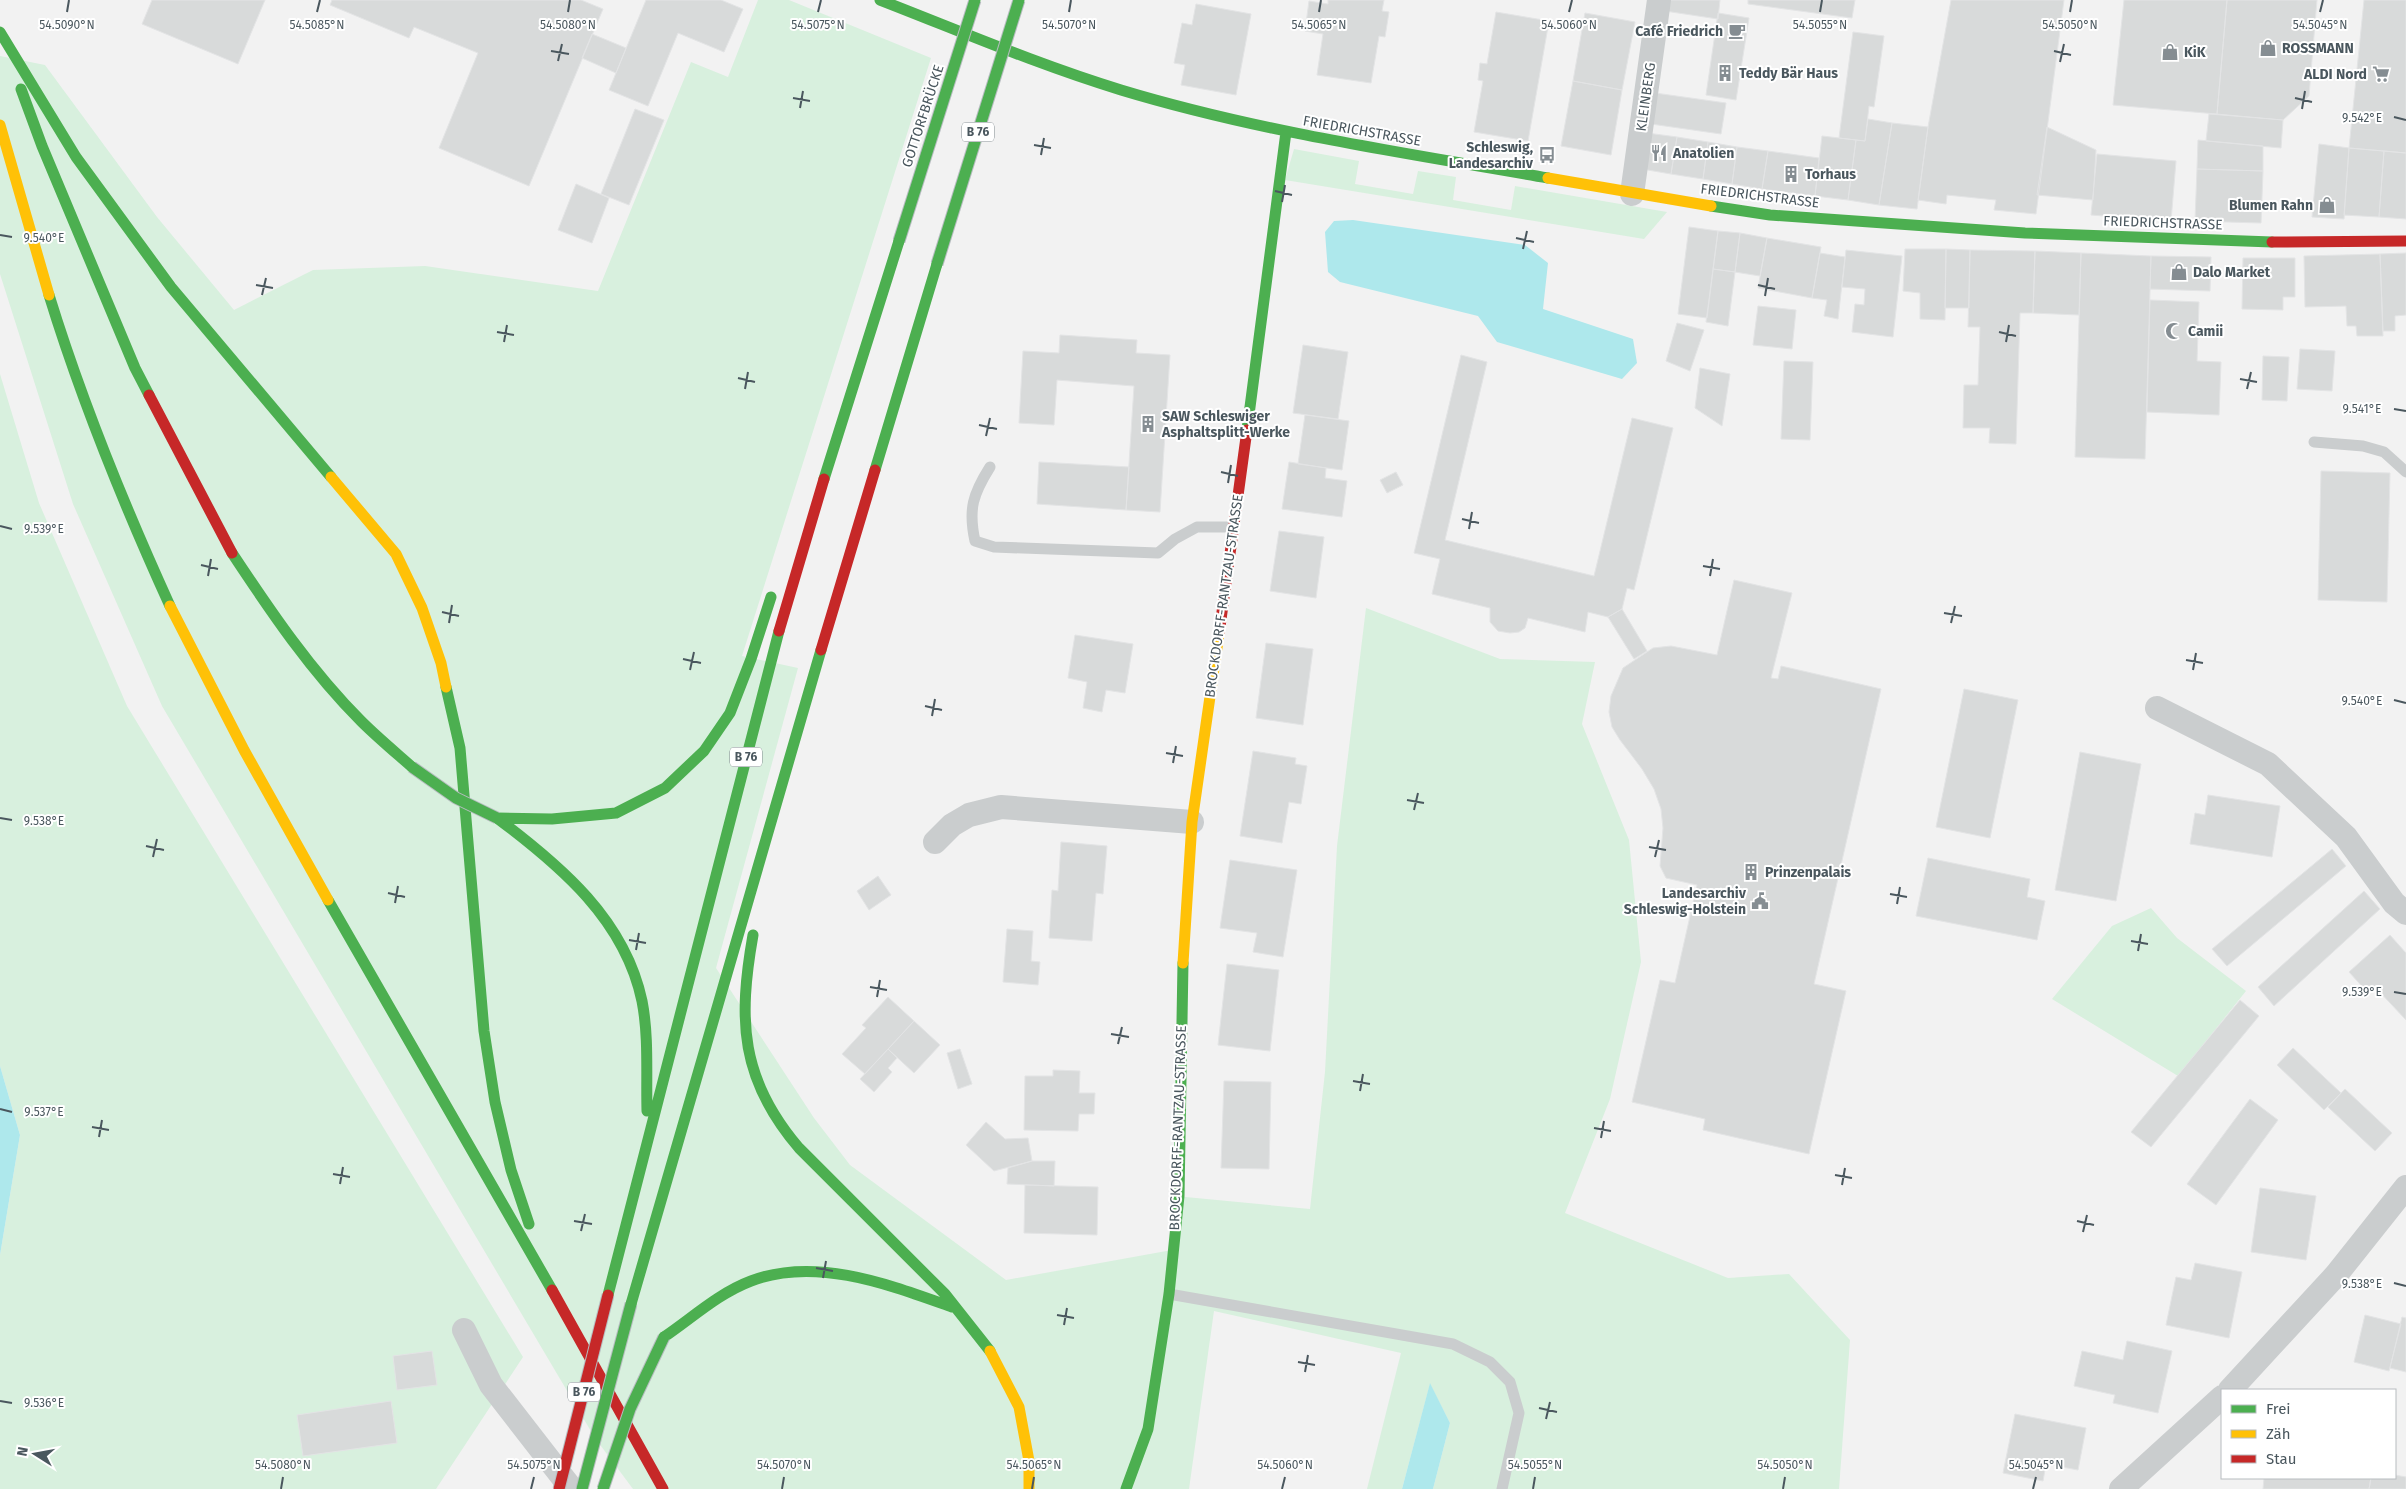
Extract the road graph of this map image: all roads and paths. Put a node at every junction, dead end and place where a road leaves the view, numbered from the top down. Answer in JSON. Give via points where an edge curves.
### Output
{"nodes":[{"id":1,"x":880,"y":0,"type":"edge"},
{"id":2,"x":975,"y":0,"type":"edge"},
{"id":3,"x":1019,"y":0,"type":"edge"},
{"id":4,"x":1659,"y":0,"type":"edge"},
{"id":5,"x":922,"y":8,"type":"edge"},
{"id":6,"x":0,"y":31,"type":"edge"},
{"id":7,"x":0,"y":125,"type":"edge"},
{"id":8,"x":1286,"y":132,"type":"junction"},
{"id":9,"x":1632,"y":194,"type":"junction"},
{"id":10,"x":2406,"y":241,"type":"edge"},
{"id":11,"x":856,"y":374,"type":"junction"},
{"id":12,"x":2314,"y":442,"type":"dead end"},
{"id":13,"x":821,"y":449,"type":"dead end"},
{"id":14,"x":990,"y":467,"type":"dead end"},
{"id":15,"x":2406,"y":472,"type":"edge"},
{"id":16,"x":1234,"y":527,"type":"junction"},
{"id":17,"x":774,"y":585,"type":"dead end"},
{"id":18,"x":2157,"y":708,"type":"dead end"},
{"id":19,"x":782,"y":781,"type":"junction"},
{"id":20,"x":497,"y":818,"type":"junction"},
{"id":21,"x":1192,"y":822,"type":"junction"},
{"id":22,"x":935,"y":842,"type":"dead end"},
{"id":23,"x":2406,"y":913,"type":"edge"},
{"id":24,"x":648,"y":1143,"type":"junction"},
{"id":25,"x":2406,"y":1187,"type":"edge"},
{"id":26,"x":547,"y":1278,"type":"junction"},
{"id":27,"x":1169,"y":1294,"type":"junction"},
{"id":28,"x":960,"y":1310,"type":"junction"},
{"id":29,"x":464,"y":1330,"type":"dead end"},
{"id":30,"x":2231,"y":1389,"type":"edge"},
{"id":31,"x":2221,"y":1398,"type":"edge"},
{"id":32,"x":559,"y":1489,"type":"edge"},
{"id":33,"x":572,"y":1489,"type":"edge"},
{"id":34,"x":582,"y":1489,"type":"edge"},
{"id":35,"x":603,"y":1489,"type":"edge"},
{"id":36,"x":663,"y":1489,"type":"edge"},
{"id":37,"x":1029,"y":1489,"type":"edge"},
{"id":38,"x":1126,"y":1489,"type":"edge"},
{"id":39,"x":1502,"y":1489,"type":"edge"},
{"id":40,"x":2121,"y":1489,"type":"edge"}],
"edges":[{"from":1,"to":5,"type":"main road","name":"FRIEDRICHSTRASSE"},
{"from":2,"to":11,"type":"main road","name":"GOTTORFBRÜCKE","number":"B 76","bridge":true},
{"from":3,"to":19,"type":"main road","number":"B 76","bridge":true},
{"from":4,"to":9,"type":"street","name":"KLEINBERG"},
{"from":5,"to":8,"type":"main road","name":"FRIEDRICHSTRASSE","via":[[1122,90]]},
{"from":6,"to":20,"type":"main road","bridge":true,"via":[[42,146],[135,368],[232,552],[275,618],[360,720],[412,767],[456,798]]},
{"from":6,"to":26,"type":"main road","via":[[76,157],[171,288],[396,554],[422,608],[441,663],[460,748],[484,1030],[495,1102],[511,1170]]},
{"from":7,"to":26,"type":"main road","via":[[41,273],[70,361],[109,468],[164,592],[215,696],[313,876]]},
{"from":8,"to":9,"type":"main road","name":"FRIEDRICHSTRASSE"},
{"from":8,"to":16,"type":"main road","name":"BROCKDORFF-RANTZAU-STRASSE"},
{"from":9,"to":10,"type":"main road","name":"FRIEDRICHSTRASSE","via":[[1770,215],[2025,233],[2291,243]]},
{"from":11,"to":13,"type":"main road"},
{"from":11,"to":24,"type":"main road","number":"B 76","via":[[798,562]]},
{"from":12,"to":15,"type":"lane","via":[[2363,446],[2384,452]]},
{"from":14,"to":16,"type":"lane","via":[[977,487],[970,519],[975,541],[994,547],[1158,553],[1175,538],[1197,527]]},
{"from":16,"to":21,"type":"main road","name":"BROCKDORFF-RANTZAU-STRASSE"},
{"from":17,"to":20,"type":"main road","via":[[730,713],[704,751],[665,788],[616,813],[552,819]]},
{"from":18,"to":23,"type":"street","via":[[2268,764],[2346,837],[2394,903]]},
{"from":19,"to":28,"type":"main road","via":[[744,987],[744,1033],[754,1074],[770,1111],[799,1148],[846,1199]]},
{"from":19,"to":34,"type":"main road","number":"B 76","bridge":true,"via":[[631,1304]]},
{"from":20,"to":24,"type":"main road","via":[[540,850],[594,902],[625,949],[642,1001]]},
{"from":21,"to":22,"type":"street","via":[[1001,807],[969,815],[952,825]]},
{"from":21,"to":27,"type":"main road","name":"BROCKDORFF-RANTZAU-STRASSE","via":[[1184,924],[1179,1196]]},
{"from":24,"to":32,"type":"main road","number":"B 76","bridge":true},
{"from":25,"to":30,"type":"street","via":[[2336,1275]]},
{"from":26,"to":36,"type":"main road"},
{"from":27,"to":38,"type":"main road","name":"BROCKDORFF-RANTZAU-STRASSE","via":[[1148,1429]]},
{"from":27,"to":39,"type":"lane","via":[[1453,1344],[1490,1362],[1510,1382],[1519,1414]]},
{"from":28,"to":35,"type":"main road","bridge":true,"via":[[897,1287],[803,1271],[761,1277],[725,1294],[664,1337],[630,1409]]},
{"from":28,"to":37,"type":"main road","via":[[994,1356],[1019,1406],[1031,1472]]},
{"from":29,"to":33,"type":"street","via":[[491,1385]]},
{"from":31,"to":40,"type":"street"}]}
